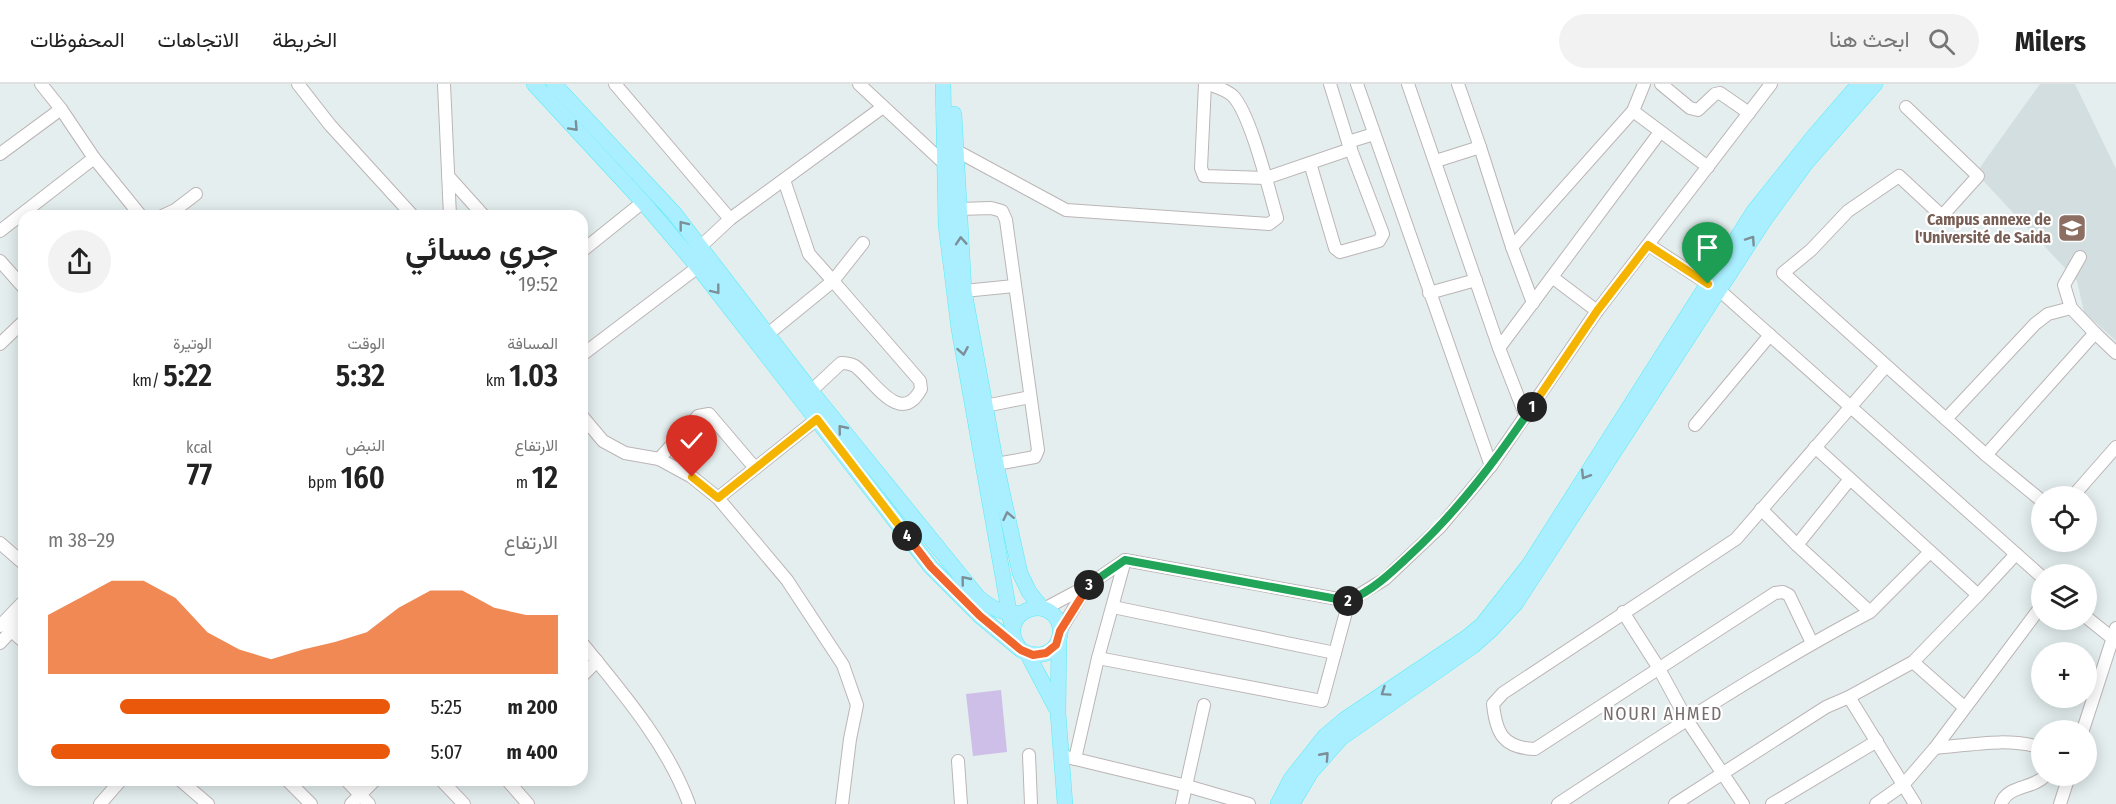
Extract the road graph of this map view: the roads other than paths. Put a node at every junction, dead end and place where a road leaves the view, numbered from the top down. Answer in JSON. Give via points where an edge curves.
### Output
{"nodes":[{"id":1,"x":41,"y":84,"type":"edge"},
{"id":2,"x":298,"y":84,"type":"edge"},
{"id":3,"x":444,"y":84,"type":"edge"},
{"id":4,"x":534,"y":84,"type":"edge"},
{"id":5,"x":615,"y":84,"type":"edge"},
{"id":6,"x":859,"y":84,"type":"edge"},
{"id":7,"x":943,"y":84,"type":"edge"},
{"id":8,"x":953,"y":84,"type":"edge"},
{"id":9,"x":1206,"y":84,"type":"edge"},
{"id":10,"x":1330,"y":84,"type":"edge"},
{"id":11,"x":1357,"y":84,"type":"edge"},
{"id":12,"x":1408,"y":84,"type":"edge"},
{"id":13,"x":1458,"y":84,"type":"edge"},
{"id":14,"x":1644,"y":84,"type":"edge"},
{"id":15,"x":1661,"y":84,"type":"edge"},
{"id":16,"x":1771,"y":84,"type":"edge"},
{"id":17,"x":1859,"y":84,"type":"edge"},
{"id":18,"x":1875,"y":84,"type":"edge"},
{"id":19,"x":557,"y":85,"type":"edge"},
{"id":20,"x":883,"y":107,"type":"junction"},
{"id":21,"x":1906,"y":107,"type":"dead end"},
{"id":22,"x":61,"y":109,"type":"junction"},
{"id":23,"x":1633,"y":111,"type":"junction"},
{"id":24,"x":1749,"y":113,"type":"junction"},
{"id":25,"x":1660,"y":132,"type":"junction"},
{"id":26,"x":1374,"y":134,"type":"junction"},
{"id":27,"x":1349,"y":146,"type":"junction"},
{"id":28,"x":2,"y":147,"type":"edge"},
{"id":29,"x":1480,"y":147,"type":"junction"},
{"id":30,"x":955,"y":150,"type":"junction"},
{"id":31,"x":94,"y":158,"type":"junction"},
{"id":32,"x":1436,"y":161,"type":"junction"},
{"id":33,"x":1310,"y":163,"type":"junction"},
{"id":34,"x":945,"y":164,"type":"junction"},
{"id":35,"x":1708,"y":167,"type":"junction"},
{"id":36,"x":448,"y":176,"type":"junction"},
{"id":37,"x":1266,"y":178,"type":"junction"},
{"id":38,"x":784,"y":180,"type":"junction"},
{"id":39,"x":196,"y":194,"type":"dead end"},
{"id":40,"x":643,"y":202,"type":"junction"},
{"id":41,"x":959,"y":208,"type":"junction"},
{"id":42,"x":27,"y":210,"type":"edge"},
{"id":43,"x":136,"y":210,"type":"edge"},
{"id":44,"x":181,"y":210,"type":"edge"},
{"id":45,"x":408,"y":210,"type":"edge"},
{"id":46,"x":450,"y":210,"type":"edge"},
{"id":47,"x":479,"y":210,"type":"edge"},
{"id":48,"x":18,"y":217,"type":"edge"},
{"id":49,"x":730,"y":219,"type":"junction"},
{"id":50,"x":0,"y":231,"type":"edge"},
{"id":51,"x":862,"y":243,"type":"dead end"},
{"id":52,"x":1648,"y":245,"type":"junction"},
{"id":53,"x":588,"y":246,"type":"edge"},
{"id":54,"x":700,"y":247,"type":"junction"},
{"id":55,"x":1512,"y":247,"type":"junction"},
{"id":56,"x":2080,"y":257,"type":"dead end"},
{"id":57,"x":0,"y":261,"type":"edge"},
{"id":58,"x":698,"y":267,"type":"junction"},
{"id":59,"x":6,"y":275,"type":"edge"},
{"id":60,"x":1552,"y":277,"type":"junction"},
{"id":61,"x":1476,"y":280,"type":"junction"},
{"id":62,"x":832,"y":281,"type":"junction"},
{"id":63,"x":1014,"y":286,"type":"junction"},
{"id":64,"x":1713,"y":287,"type":"junction"},
{"id":65,"x":964,"y":291,"type":"junction"},
{"id":66,"x":1430,"y":293,"type":"junction"},
{"id":67,"x":1533,"y":303,"type":"junction"},
{"id":68,"x":2071,"y":308,"type":"junction"},
{"id":69,"x":1597,"y":311,"type":"junction"},
{"id":70,"x":18,"y":327,"type":"edge"},
{"id":71,"x":2095,"y":333,"type":"junction"},
{"id":72,"x":768,"y":334,"type":"junction"},
{"id":73,"x":1770,"y":335,"type":"junction"},
{"id":74,"x":0,"y":344,"type":"edge"},
{"id":75,"x":1499,"y":348,"type":"junction"},
{"id":76,"x":588,"y":350,"type":"edge"},
{"id":77,"x":2116,"y":353,"type":"edge"},
{"id":78,"x":1886,"y":366,"type":"junction"},
{"id":79,"x":811,"y":391,"type":"junction"},
{"id":80,"x":1030,"y":397,"type":"junction"},
{"id":81,"x":985,"y":406,"type":"junction"},
{"id":82,"x":1850,"y":406,"type":"junction"},
{"id":83,"x":1526,"y":417,"type":"junction"},
{"id":84,"x":817,"y":419,"type":"junction"},
{"id":85,"x":1946,"y":419,"type":"junction"},
{"id":86,"x":588,"y":423,"type":"edge"},
{"id":87,"x":1695,"y":425,"type":"dead end"},
{"id":88,"x":1815,"y":447,"type":"junction"},
{"id":89,"x":2116,"y":447,"type":"edge"},
{"id":90,"x":1986,"y":455,"type":"junction"},
{"id":91,"x":659,"y":459,"type":"junction"},
{"id":92,"x":996,"y":464,"type":"junction"},
{"id":93,"x":1491,"y":466,"type":"junction"},
{"id":94,"x":755,"y":468,"type":"junction"},
{"id":95,"x":1850,"y":479,"type":"junction"},
{"id":96,"x":2082,"y":486,"type":"edge"},
{"id":97,"x":2031,"y":492,"type":"edge"},
{"id":98,"x":718,"y":498,"type":"junction"},
{"id":99,"x":1761,"y":509,"type":"junction"},
{"id":100,"x":0,"y":543,"type":"edge"},
{"id":101,"x":1797,"y":545,"type":"junction"},
{"id":102,"x":1930,"y":552,"type":"junction"},
{"id":103,"x":2016,"y":554,"type":"junction"},
{"id":104,"x":18,"y":559,"type":"edge"},
{"id":105,"x":1125,"y":560,"type":"junction"},
{"id":106,"x":2031,"y":567,"type":"edge"},
{"id":107,"x":1087,"y":586,"type":"junction"},
{"id":108,"x":1978,"y":596,"type":"junction"},
{"id":109,"x":1349,"y":601,"type":"junction"},
{"id":110,"x":1113,"y":607,"type":"junction"},
{"id":111,"x":18,"y":609,"type":"edge"},
{"id":112,"x":1043,"y":609,"type":"junction"},
{"id":113,"x":1623,"y":612,"type":"junction"},
{"id":114,"x":1870,"y":612,"type":"junction"},
{"id":115,"x":1016,"y":614,"type":"junction"},
{"id":116,"x":2031,"y":619,"type":"edge"},
{"id":117,"x":2097,"y":624,"type":"edge"},
{"id":118,"x":5,"y":627,"type":"edge"},
{"id":119,"x":1060,"y":635,"type":"junction"},
{"id":120,"x":2115,"y":636,"type":"edge"},
{"id":121,"x":18,"y":637,"type":"edge"},
{"id":122,"x":0,"y":643,"type":"edge"},
{"id":123,"x":1812,"y":643,"type":"junction"},
{"id":124,"x":1020,"y":646,"type":"junction"},
{"id":125,"x":588,"y":650,"type":"edge"},
{"id":126,"x":1335,"y":653,"type":"junction"},
{"id":127,"x":1098,"y":658,"type":"junction"},
{"id":128,"x":597,"y":661,"type":"junction"},
{"id":129,"x":1913,"y":662,"type":"junction"},
{"id":130,"x":1659,"y":667,"type":"junction"},
{"id":131,"x":588,"y":670,"type":"edge"},
{"id":132,"x":1849,"y":697,"type":"junction"},
{"id":133,"x":1204,"y":705,"type":"dead end"},
{"id":134,"x":1964,"y":707,"type":"junction"},
{"id":135,"x":1058,"y":713,"type":"junction"},
{"id":136,"x":1687,"y":720,"type":"junction"},
{"id":137,"x":2086,"y":720,"type":"edge"},
{"id":138,"x":1877,"y":741,"type":"junction"},
{"id":139,"x":2031,"y":745,"type":"edge"},
{"id":140,"x":1935,"y":748,"type":"junction"},
{"id":141,"x":1029,"y":755,"type":"dead end"},
{"id":142,"x":1069,"y":758,"type":"junction"},
{"id":143,"x":958,"y":761,"type":"dead end"},
{"id":144,"x":1723,"y":772,"type":"junction"},
{"id":145,"x":2031,"y":784,"type":"edge"},
{"id":146,"x":1903,"y":785,"type":"junction"},
{"id":147,"x":116,"y":786,"type":"edge"},
{"id":148,"x":187,"y":786,"type":"edge"},
{"id":149,"x":293,"y":786,"type":"edge"},
{"id":150,"x":369,"y":786,"type":"edge"},
{"id":151,"x":447,"y":786,"type":"edge"},
{"id":152,"x":512,"y":786,"type":"edge"},
{"id":153,"x":1187,"y":786,"type":"junction"},
{"id":154,"x":2066,"y":786,"type":"edge"},
{"id":155,"x":356,"y":799,"type":"edge"},
{"id":156,"x":100,"y":804,"type":"edge"},
{"id":157,"x":208,"y":804,"type":"edge"},
{"id":158,"x":311,"y":804,"type":"edge"},
{"id":159,"x":369,"y":804,"type":"edge"},
{"id":160,"x":464,"y":804,"type":"edge"},
{"id":161,"x":528,"y":804,"type":"edge"},
{"id":162,"x":689,"y":804,"type":"edge"},
{"id":163,"x":842,"y":804,"type":"edge"},
{"id":164,"x":961,"y":804,"type":"edge"},
{"id":165,"x":1031,"y":804,"type":"edge"},
{"id":166,"x":1065,"y":804,"type":"edge"},
{"id":167,"x":1182,"y":804,"type":"edge"},
{"id":168,"x":1249,"y":804,"type":"edge"},
{"id":169,"x":1278,"y":804,"type":"edge"},
{"id":170,"x":1292,"y":804,"type":"edge"},
{"id":171,"x":1558,"y":804,"type":"edge"},
{"id":172,"x":1675,"y":804,"type":"edge"},
{"id":173,"x":1743,"y":804,"type":"edge"},
{"id":174,"x":1772,"y":804,"type":"edge"},
{"id":175,"x":1876,"y":804,"type":"edge"},
{"id":176,"x":1915,"y":804,"type":"edge"},
{"id":177,"x":2001,"y":804,"type":"edge"},
{"id":178,"x":2060,"y":804,"type":"edge"}],
"edges":[{"from":1,"to":22,"type":"street"},
{"from":2,"to":45,"type":"street"},
{"from":3,"to":36,"type":"street"},
{"from":4,"to":40,"type":"main road","one_way":true},
{"from":5,"to":49,"type":"street"},
{"from":6,"to":20,"type":"street"},
{"from":7,"to":34,"type":"main road"},
{"from":8,"to":30,"type":"main road"},
{"from":9,"to":37,"type":"street","via":[[1231,94],[1241,107]]},
{"from":9,"to":37,"type":"street","via":[[1202,173]]},
{"from":10,"to":27,"type":"street"},
{"from":11,"to":26,"type":"street"},
{"from":12,"to":32,"type":"street"},
{"from":13,"to":29,"type":"street"},
{"from":14,"to":23,"type":"street"},
{"from":15,"to":24,"type":"street","via":[[1690,108],[1698,110],[1720,93]]},
{"from":16,"to":24,"type":"street"},
{"from":17,"to":64,"type":"main road","via":[[1754,211]]},
{"from":64,"to":18,"type":"main road","one_way":true,"via":[[1806,163]]},
{"from":54,"to":19,"type":"main road","one_way":true,"via":[[674,213]]},
{"from":20,"to":34,"type":"street"},
{"from":20,"to":38,"type":"street"},
{"from":21,"to":78,"type":"street","via":[[1978,176],[1942,216],[1899,176],[1848,211],[1783,273]]},
{"from":22,"to":28,"type":"street"},
{"from":22,"to":31,"type":"street"},
{"from":23,"to":25,"type":"street"},
{"from":23,"to":55,"type":"street"},
{"from":24,"to":35,"type":"street"},
{"from":25,"to":35,"type":"street"},
{"from":25,"to":60,"type":"street"},
{"from":26,"to":27,"type":"street"},
{"from":26,"to":66,"type":"street"},
{"from":27,"to":33,"type":"street"},
{"from":27,"to":33,"type":"street","via":[[1383,234],[1379,241],[1341,252],[1335,248]]},
{"from":29,"to":32,"type":"street"},
{"from":29,"to":55,"type":"street"},
{"from":30,"to":37,"type":"street","via":[[1066,210],[1084,212],[1269,224],[1277,218]]},
{"from":30,"to":41,"type":"main road"},
{"from":31,"to":42,"type":"street"},
{"from":31,"to":43,"type":"street"},
{"from":32,"to":61,"type":"street"},
{"from":33,"to":37,"type":"street"},
{"from":34,"to":115,"type":"main road","one_way":true,"via":[[946,225],[959,328]]},
{"from":35,"to":52,"type":"street"},
{"from":36,"to":46,"type":"street"},
{"from":36,"to":47,"type":"street"},
{"from":38,"to":49,"type":"street"},
{"from":38,"to":62,"type":"street","via":[[809,254]]},
{"from":39,"to":44,"type":"street"},
{"from":40,"to":53,"type":"street"},
{"from":40,"to":58,"type":"main road"},
{"from":41,"to":63,"type":"street","via":[[1002,211]]},
{"from":65,"to":41,"type":"main road","one_way":true},
{"from":48,"to":50,"type":"street"},
{"from":49,"to":54,"type":"street"},
{"from":51,"to":62,"type":"street"},
{"from":52,"to":64,"type":"street"},
{"from":52,"to":69,"type":"street"},
{"from":54,"to":72,"type":"main road"},
{"from":55,"to":67,"type":"street"},
{"from":56,"to":68,"type":"street","via":[[2064,285]]},
{"from":57,"to":59,"type":"street"},
{"from":58,"to":76,"type":"street"},
{"from":58,"to":84,"type":"main road","one_way":true},
{"from":60,"to":67,"type":"street"},
{"from":60,"to":69,"type":"street"},
{"from":61,"to":66,"type":"street"},
{"from":61,"to":75,"type":"street"},
{"from":62,"to":72,"type":"street"},
{"from":62,"to":79,"type":"street","via":[[920,381],[921,389],[913,400],[890,401],[855,366],[841,363]]},
{"from":63,"to":65,"type":"street"},
{"from":63,"to":80,"type":"street"},
{"from":64,"to":73,"type":"street"},
{"from":64,"to":169,"type":"main road","one_way":true,"via":[[1529,565],[1495,610],[1466,638],[1325,736],[1291,779]]},
{"from":170,"to":64,"type":"main road","one_way":true,"via":[[1311,772],[1341,738],[1473,646],[1516,603]]},
{"from":65,"to":81,"type":"main road"},
{"from":66,"to":93,"type":"street"},
{"from":67,"to":75,"type":"street"},
{"from":68,"to":71,"type":"street"},
{"from":68,"to":85,"type":"street","via":[[2048,314],[2035,324]]},
{"from":69,"to":83,"type":"street"},
{"from":70,"to":74,"type":"street"},
{"from":71,"to":77,"type":"street"},
{"from":71,"to":90,"type":"street"},
{"from":72,"to":79,"type":"main road"},
{"from":73,"to":82,"type":"street"},
{"from":73,"to":87,"type":"street"},
{"from":75,"to":83,"type":"street"},
{"from":78,"to":82,"type":"street"},
{"from":78,"to":85,"type":"street"},
{"from":115,"to":79,"type":"main road","one_way":true,"via":[[996,610],[978,597]]},
{"from":80,"to":81,"type":"street"},
{"from":80,"to":92,"type":"street","via":[[1038,440],[1035,457]]},
{"from":81,"to":92,"type":"main road"},
{"from":82,"to":88,"type":"street"},
{"from":82,"to":103,"type":"street"},
{"from":83,"to":93,"type":"street"},
{"from":84,"to":94,"type":"street"},
{"from":84,"to":124,"type":"main road","via":[[931,567],[980,616]]},
{"from":85,"to":90,"type":"street"},
{"from":86,"to":91,"type":"street","via":[[603,441],[625,453]]},
{"from":88,"to":95,"type":"street"},
{"from":88,"to":99,"type":"street"},
{"from":89,"to":96,"type":"street"},
{"from":90,"to":97,"type":"street"},
{"from":91,"to":94,"type":"street","via":[[698,416],[709,414]]},
{"from":91,"to":98,"type":"street","via":[[692,477]]},
{"from":112,"to":92,"type":"main road","one_way":true,"via":[[1020,573]]},
{"from":93,"to":109,"type":"street","via":[[1440,527],[1385,579]]},
{"from":94,"to":98,"type":"street"},
{"from":95,"to":101,"type":"street"},
{"from":95,"to":102,"type":"street"},
{"from":98,"to":163,"type":"street","via":[[787,580],[850,680],[857,705]]},
{"from":99,"to":101,"type":"street"},
{"from":99,"to":113,"type":"street","via":[[1736,539]]},
{"from":100,"to":104,"type":"street"},
{"from":101,"to":114,"type":"street"},
{"from":102,"to":108,"type":"street"},
{"from":102,"to":114,"type":"street"},
{"from":103,"to":106,"type":"street"},
{"from":103,"to":108,"type":"street"},
{"from":105,"to":107,"type":"street"},
{"from":105,"to":109,"type":"street"},
{"from":105,"to":110,"type":"street"},
{"from":107,"to":112,"type":"street"},
{"from":107,"to":119,"type":"street"},
{"from":108,"to":129,"type":"street"},
{"from":109,"to":126,"type":"street"},
{"from":110,"to":126,"type":"street"},
{"from":110,"to":127,"type":"street"},
{"from":111,"to":118,"type":"street"},
{"from":112,"to":115,"type":"main road","via":[[1031,608]]},
{"from":112,"to":119,"type":"main road","via":[[1057,620]]},
{"from":113,"to":130,"type":"street"},
{"from":113,"to":130,"type":"street","via":[[1503,693],[1493,704],[1495,724],[1509,743],[1534,749]]},
{"from":114,"to":123,"type":"street"},
{"from":115,"to":124,"type":"main road","via":[[1013,628]]},
{"from":116,"to":134,"type":"street"},
{"from":117,"to":120,"type":"street"},
{"from":118,"to":121,"type":"street"},
{"from":118,"to":122,"type":"street"},
{"from":119,"to":124,"type":"main road","via":[[1052,650],[1040,655]]},
{"from":119,"to":135,"type":"main road"},
{"from":120,"to":137,"type":"street"},
{"from":123,"to":130,"type":"street","via":[[1789,595],[1775,593]]},
{"from":123,"to":136,"type":"street"},
{"from":124,"to":135,"type":"main road"},
{"from":125,"to":128,"type":"street"},
{"from":126,"to":127,"type":"street","via":[[1322,701]]},
{"from":127,"to":142,"type":"street"},
{"from":128,"to":131,"type":"street"},
{"from":128,"to":162,"type":"street","via":[[662,750]]},
{"from":129,"to":132,"type":"street"},
{"from":129,"to":134,"type":"street"},
{"from":130,"to":136,"type":"street"},
{"from":132,"to":138,"type":"street"},
{"from":132,"to":144,"type":"street","via":[[1826,707]]},
{"from":133,"to":153,"type":"street"},
{"from":134,"to":140,"type":"street"},
{"from":135,"to":142,"type":"main road"},
{"from":136,"to":144,"type":"street"},
{"from":136,"to":171,"type":"street"},
{"from":138,"to":146,"type":"street"},
{"from":138,"to":174,"type":"street"},
{"from":139,"to":140,"type":"street","via":[[2002,742]]},
{"from":140,"to":146,"type":"street"},
{"from":141,"to":165,"type":"street"},
{"from":142,"to":153,"type":"street"},
{"from":142,"to":166,"type":"main road"},
{"from":143,"to":164,"type":"street"},
{"from":144,"to":172,"type":"street"},
{"from":144,"to":173,"type":"street"},
{"from":145,"to":177,"type":"street","via":[[2007,795]]},
{"from":146,"to":175,"type":"street"},
{"from":146,"to":176,"type":"street"},
{"from":147,"to":156,"type":"street"},
{"from":148,"to":157,"type":"street"},
{"from":149,"to":158,"type":"street"},
{"from":150,"to":155,"type":"street"},
{"from":151,"to":160,"type":"street"},
{"from":152,"to":161,"type":"street"},
{"from":153,"to":167,"type":"street"},
{"from":153,"to":168,"type":"street"},
{"from":154,"to":178,"type":"street"},
{"from":155,"to":159,"type":"street"}]}
